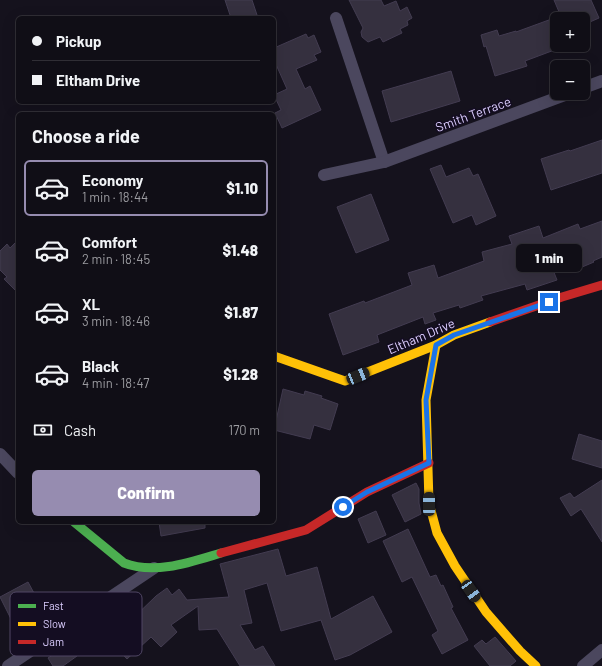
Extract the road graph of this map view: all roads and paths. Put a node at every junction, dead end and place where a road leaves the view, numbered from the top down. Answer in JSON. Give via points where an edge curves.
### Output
{"nodes":[{"id":1,"x":336,"y":18,"type":"dead end"},
{"id":2,"x":602,"y":81,"type":"edge"},
{"id":3,"x":590,"y":85,"type":"edge"},
{"id":4,"x":551,"y":100,"type":"edge"},
{"id":5,"x":384,"y":162,"type":"junction"},
{"id":6,"x":324,"y":174,"type":"dead end"},
{"id":7,"x":602,"y":285,"type":"edge"},
{"id":8,"x":436,"y":345,"type":"junction"},
{"id":9,"x":276,"y":357,"type":"edge"},
{"id":10,"x":0,"y":454,"type":"edge"},
{"id":11,"x":429,"y":463,"type":"junction"},
{"id":12,"x":16,"y":471,"type":"edge"},
{"id":13,"x":76,"y":524,"type":"edge"},
{"id":14,"x":154,"y":568,"type":"junction"},
{"id":15,"x":118,"y":592,"type":"edge"},
{"id":16,"x":602,"y":650,"type":"edge"},
{"id":17,"x":23,"y":656,"type":"edge"},
{"id":18,"x":8,"y":666,"type":"edge"},
{"id":19,"x":536,"y":666,"type":"edge"},
{"id":20,"x":583,"y":666,"type":"edge"}],
"edges":[{"from":1,"to":5,"type":"street"},
{"from":2,"to":3,"type":"street"},
{"from":4,"to":5,"type":"street","name":"Smith Terrace"},
{"from":5,"to":6,"type":"street","name":"Smith Terrace"},
{"from":7,"to":8,"type":"street","name":"Eltham Drive","via":[[454,335]]},
{"from":8,"to":9,"type":"street","name":"Eltham Drive","via":[[345,382]]},
{"from":8,"to":11,"type":"street","via":[[426,400]]},
{"from":10,"to":12,"type":"street"},
{"from":11,"to":14,"type":"street","via":[[367,492],[306,530],[183,564]]},
{"from":11,"to":19,"type":"street","via":[[429,504],[437,533],[486,612]]},
{"from":13,"to":14,"type":"street","via":[[124,563]]},
{"from":14,"to":15,"type":"street"},
{"from":16,"to":20,"type":"street"},
{"from":17,"to":18,"type":"street"}]}
